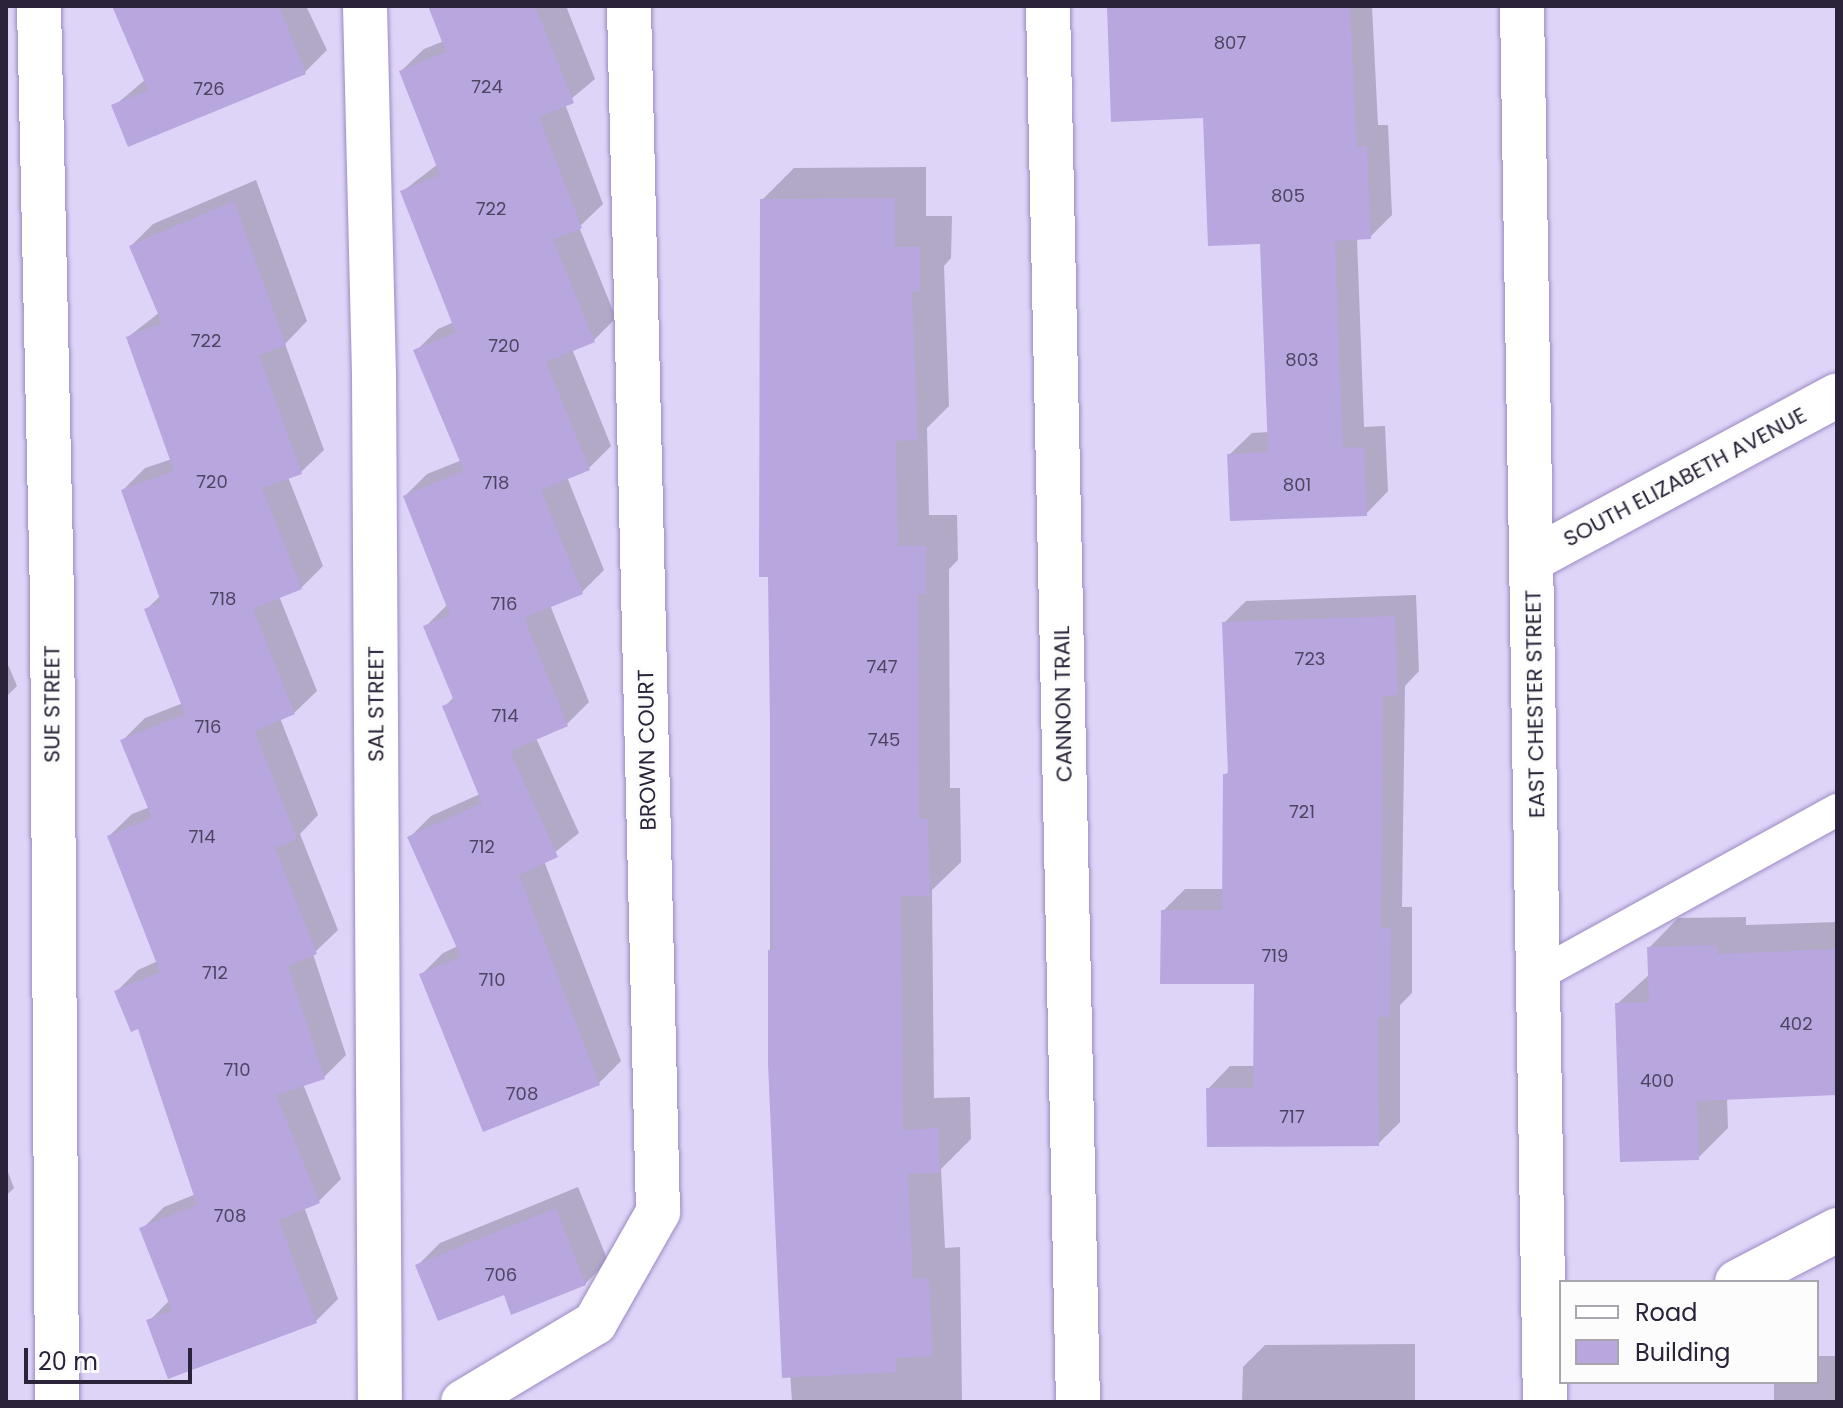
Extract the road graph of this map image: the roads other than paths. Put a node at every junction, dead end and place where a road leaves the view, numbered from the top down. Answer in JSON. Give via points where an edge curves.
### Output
{"nodes":[{"id":1,"x":39,"y":6,"type":"edge"},
{"id":2,"x":365,"y":6,"type":"edge"},
{"id":3,"x":629,"y":6,"type":"edge"},
{"id":4,"x":1048,"y":6,"type":"edge"},
{"id":5,"x":1522,"y":6,"type":"edge"},
{"id":6,"x":1837,"y":395,"type":"edge"},
{"id":7,"x":1533,"y":559,"type":"junction"},
{"id":8,"x":1837,"y":810,"type":"edge"},
{"id":9,"x":1538,"y":975,"type":"junction"},
{"id":10,"x":1837,"y":1230,"type":"edge"},
{"id":11,"x":1741,"y":1280,"type":"edge"},
{"id":12,"x":1550,"y":1386,"type":"edge"},
{"id":13,"x":57,"y":1402,"type":"edge"},
{"id":14,"x":380,"y":1402,"type":"edge"},
{"id":15,"x":463,"y":1402,"type":"edge"},
{"id":16,"x":1078,"y":1402,"type":"edge"}],
"edges":[{"from":1,"to":13,"type":"street","name":"SUE STREET","via":[[52,597]]},
{"from":2,"to":14,"type":"street","name":"SAL STREET","via":[[374,375]]},
{"from":3,"to":15,"type":"street","name":"BROWN COURT","via":[[658,1212],[595,1323]]},
{"from":4,"to":16,"type":"street","name":"CANNON TRAIL"},
{"from":5,"to":7,"type":"street","name":"EAST CHESTER STREET"},
{"from":6,"to":7,"type":"street","name":"SOUTH ELIZABETH AVENUE"},
{"from":7,"to":9,"type":"street","name":"EAST CHESTER STREET"},
{"from":8,"to":9,"type":"lane"},
{"from":9,"to":12,"type":"street","name":"EAST CHESTER STREET"},
{"from":10,"to":11,"type":"street"}]}
